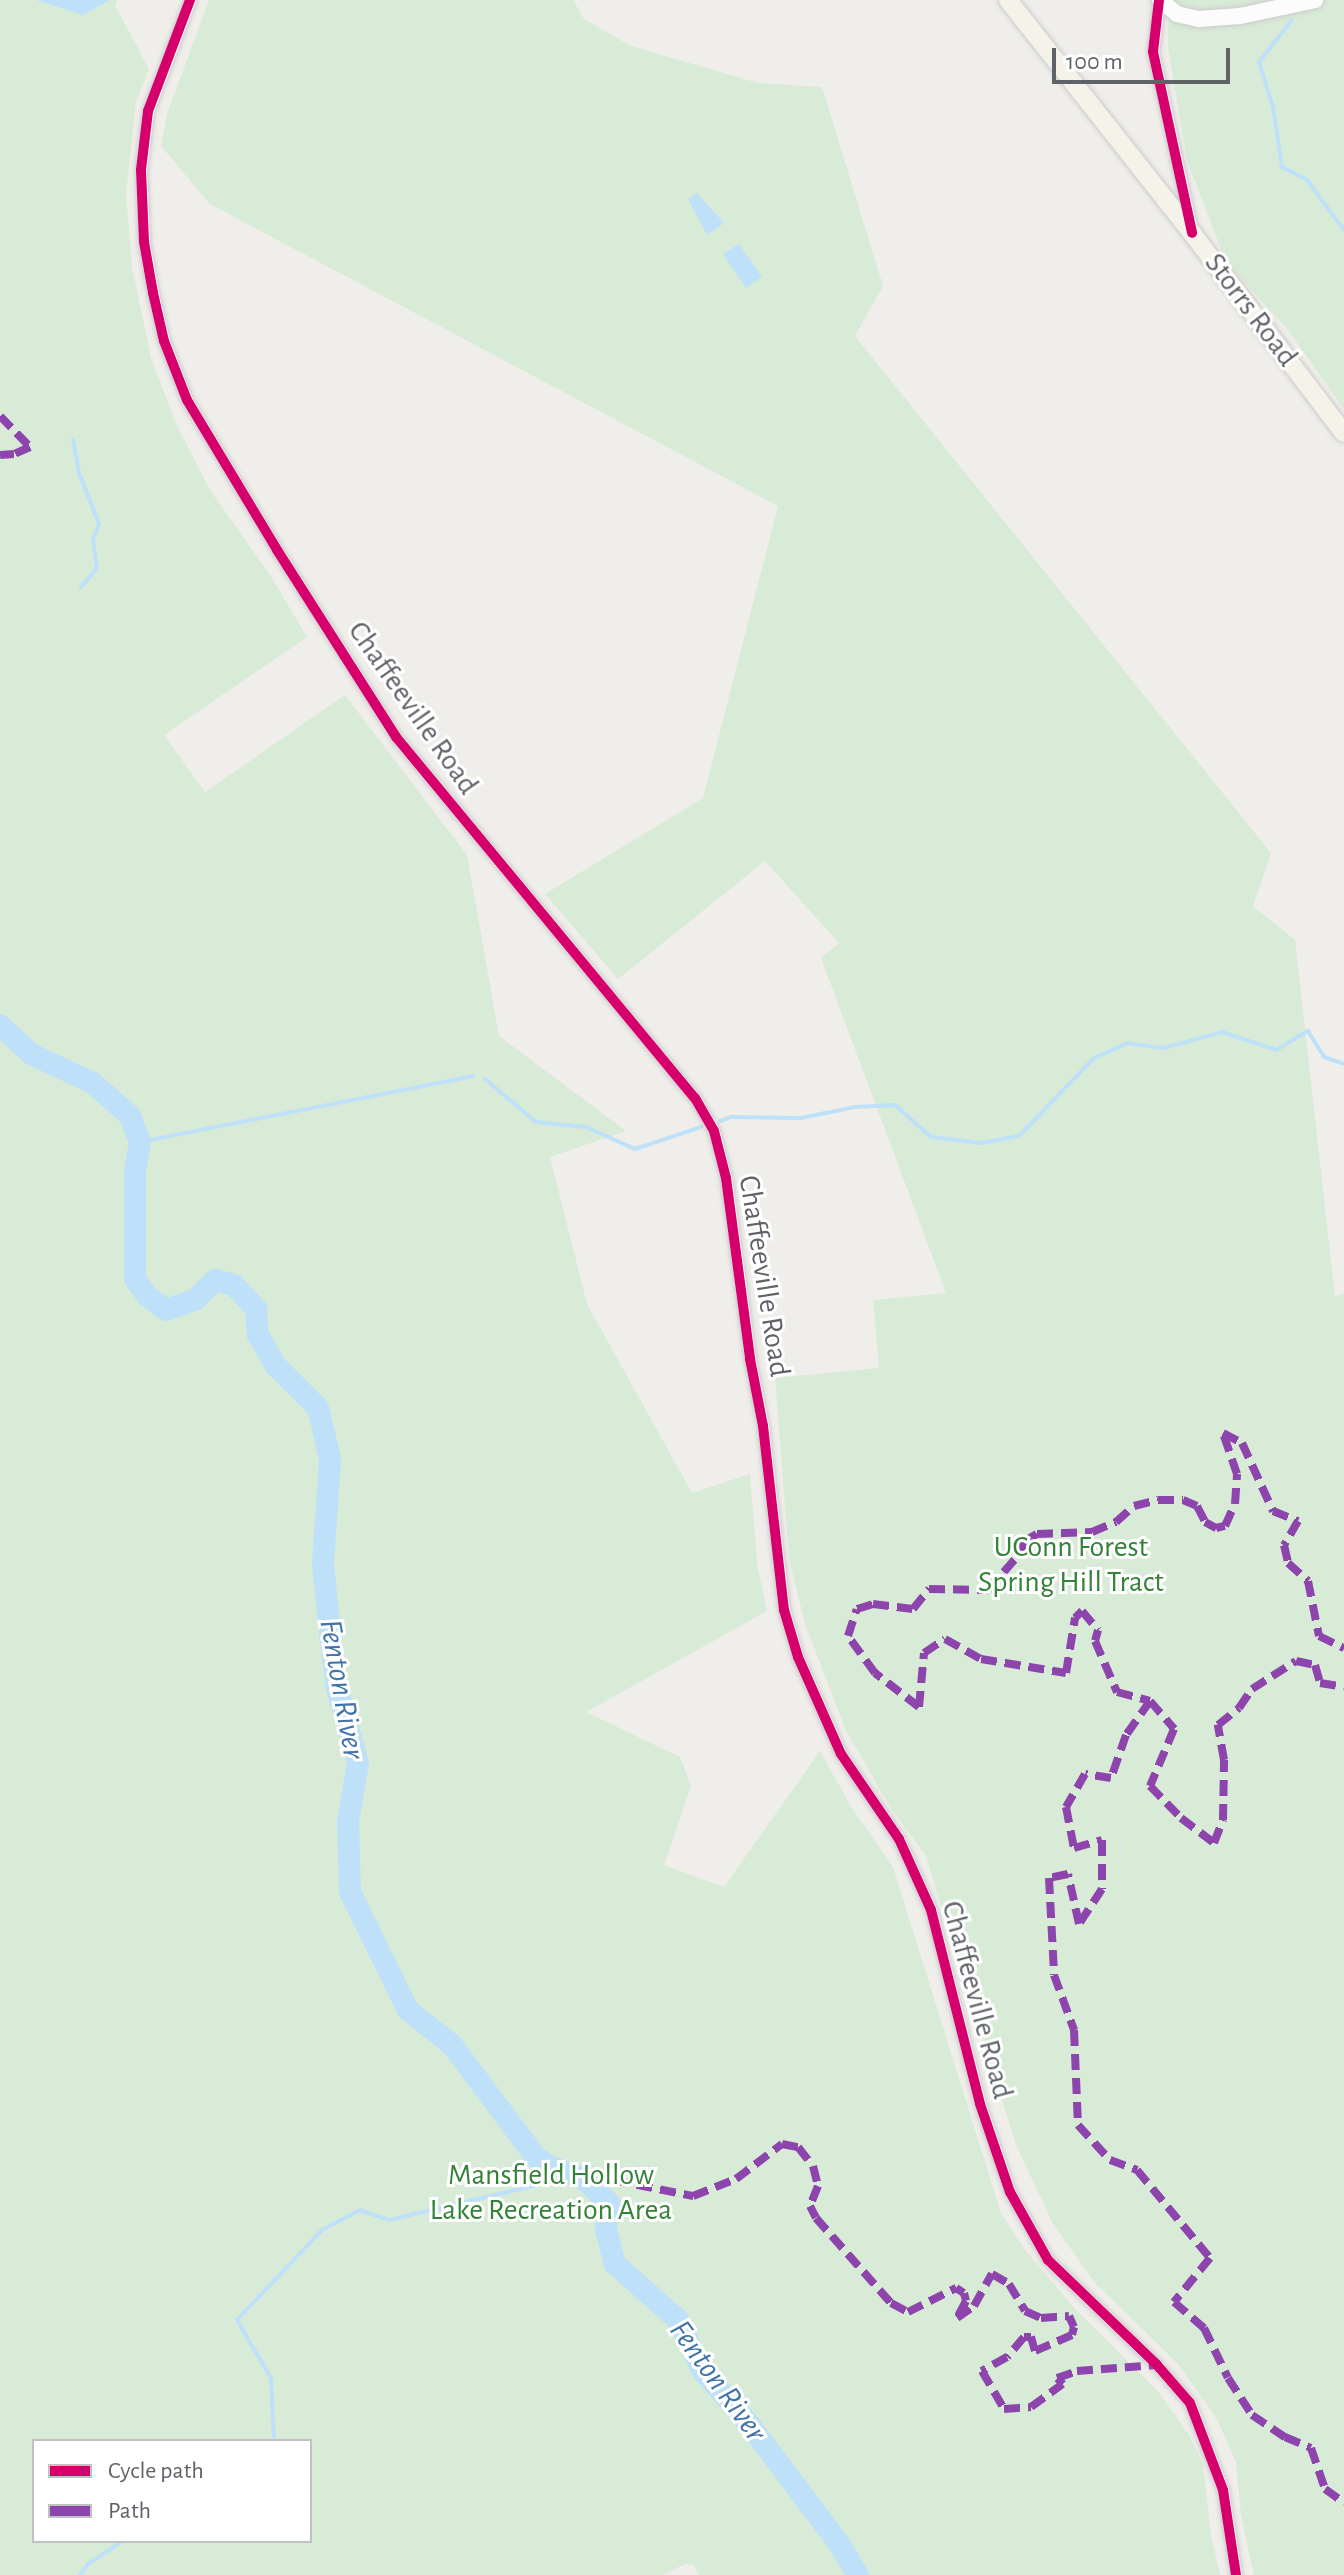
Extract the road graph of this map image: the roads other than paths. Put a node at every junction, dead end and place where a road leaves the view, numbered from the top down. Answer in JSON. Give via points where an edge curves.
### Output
{"nodes":[{"id":1,"x":190,"y":0,"type":"edge"},
{"id":2,"x":1008,"y":0,"type":"edge"},
{"id":3,"x":1159,"y":0,"type":"edge"},
{"id":4,"x":1315,"y":0,"type":"edge"},
{"id":5,"x":1192,"y":233,"type":"junction"},
{"id":6,"x":1344,"y":433,"type":"edge"},
{"id":7,"x":1236,"y":2575,"type":"edge"}],
"edges":[{"from":1,"to":7,"type":"street","name":"Chaffeeville Road","via":[[148,111],[141,170],[144,242],[153,293],[164,341],[187,400],[396,737],[695,1098],[714,1131],[726,1178],[763,1426],[784,1610],[798,1657],[841,1754],[899,1839],[931,1910],[980,2104],[1010,2192],[1048,2260],[1190,2403],[1223,2490]]},
{"from":2,"to":5,"type":"main road","name":"Storrs Road"},
{"from":3,"to":4,"type":"street","via":[[1177,14],[1199,19]]},
{"from":3,"to":5,"type":"street","via":[[1153,52]]},
{"from":5,"to":6,"type":"main road","name":"Storrs Road"}]}
